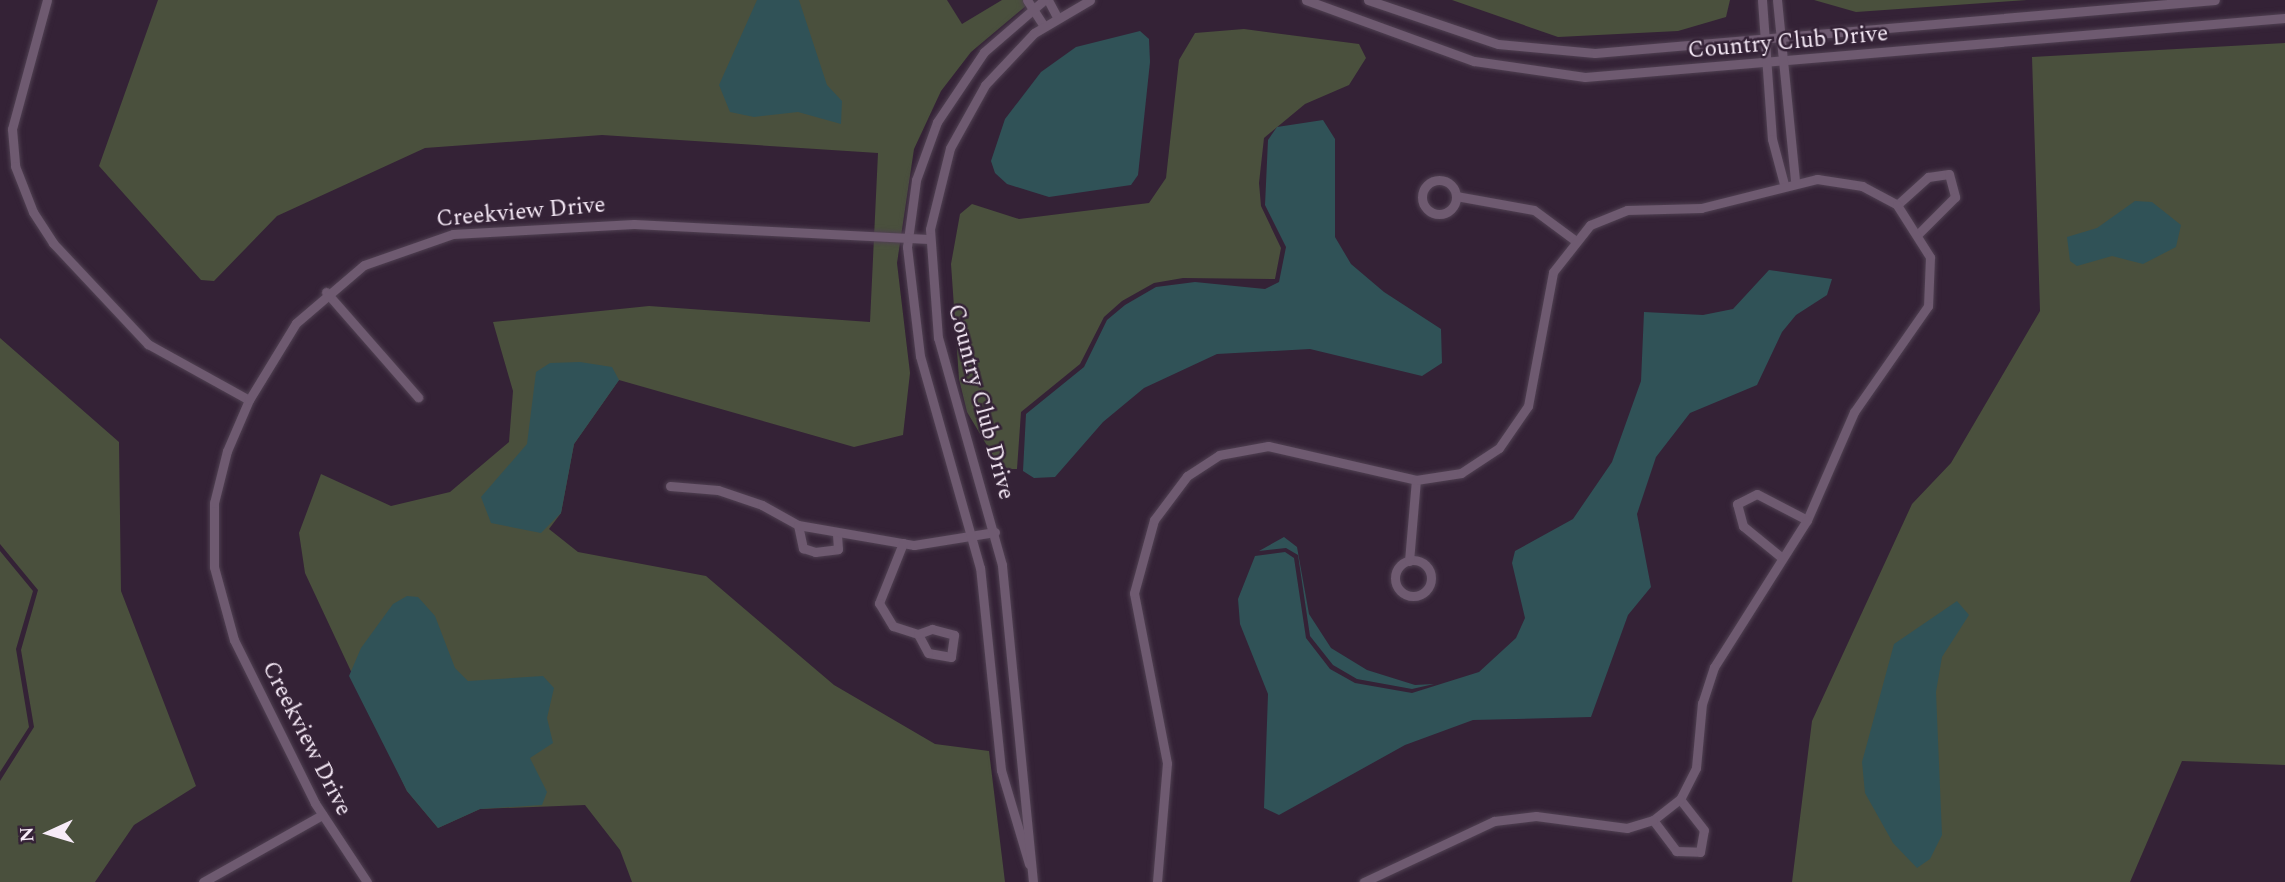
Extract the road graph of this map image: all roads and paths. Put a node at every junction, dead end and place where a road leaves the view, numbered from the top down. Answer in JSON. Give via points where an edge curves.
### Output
{"nodes":[{"id":1,"x":47,"y":0,"type":"edge"},
{"id":2,"x":1046,"y":0,"type":"edge"},
{"id":3,"x":1090,"y":0,"type":"edge"},
{"id":4,"x":1306,"y":0,"type":"edge"},
{"id":5,"x":1368,"y":0,"type":"edge"},
{"id":6,"x":1762,"y":0,"type":"edge"},
{"id":7,"x":1777,"y":0,"type":"edge"},
{"id":8,"x":2216,"y":0,"type":"edge"},
{"id":9,"x":1030,"y":4,"type":"edge"},
{"id":10,"x":1057,"y":17,"type":"junction"},
{"id":11,"x":2285,"y":18,"type":"edge"},
{"id":12,"x":1044,"y":26,"type":"junction"},
{"id":13,"x":1782,"y":38,"type":"junction"},
{"id":14,"x":1765,"y":40,"type":"junction"},
{"id":15,"x":1784,"y":62,"type":"junction"},
{"id":16,"x":1767,"y":64,"type":"junction"},
{"id":17,"x":1795,"y":181,"type":"junction"},
{"id":18,"x":1784,"y":184,"type":"junction"},
{"id":19,"x":1455,"y":196,"type":"dead end"},
{"id":20,"x":1896,"y":205,"type":"junction"},
{"id":21,"x":1919,"y":233,"type":"junction"},
{"id":22,"x":907,"y":237,"type":"junction"},
{"id":23,"x":929,"y":239,"type":"junction"},
{"id":24,"x":1573,"y":239,"type":"junction"},
{"id":25,"x":326,"y":292,"type":"junction"},
{"id":26,"x":418,"y":397,"type":"dead end"},
{"id":27,"x":249,"y":400,"type":"junction"},
{"id":28,"x":1416,"y":480,"type":"junction"},
{"id":29,"x":670,"y":486,"type":"dead end"},
{"id":30,"x":1807,"y":520,"type":"junction"},
{"id":31,"x":798,"y":525,"type":"junction"},
{"id":32,"x":995,"y":532,"type":"junction"},
{"id":33,"x":837,"y":534,"type":"junction"},
{"id":34,"x":973,"y":537,"type":"junction"},
{"id":35,"x":903,"y":543,"type":"junction"},
{"id":36,"x":1781,"y":557,"type":"junction"},
{"id":37,"x":1409,"y":561,"type":"junction"},
{"id":38,"x":918,"y":634,"type":"dead end"},
{"id":39,"x":1680,"y":799,"type":"junction"},
{"id":40,"x":322,"y":815,"type":"junction"},
{"id":41,"x":1653,"y":820,"type":"junction"},
{"id":42,"x":1033,"y":879,"type":"edge"},
{"id":43,"x":203,"y":882,"type":"edge"},
{"id":44,"x":367,"y":882,"type":"edge"},
{"id":45,"x":1157,"y":882,"type":"edge"},
{"id":46,"x":1364,"y":882,"type":"edge"}],
"edges":[{"from":1,"to":27,"type":"street","via":[[12,129],[15,166],[33,212],[53,243],[148,344]]},
{"from":2,"to":9,"type":"street","name":"Country Club Drive"},
{"from":2,"to":10,"type":"street"},
{"from":3,"to":10,"type":"street","name":"Country Club Drive"},
{"from":4,"to":16,"type":"street","name":"Country Club Drive","via":[[1441,51],[1531,72],[1627,76]]},
{"from":5,"to":14,"type":"street","name":"Country Club Drive","via":[[1464,36],[1547,51]]},
{"from":6,"to":14,"type":"street"},
{"from":7,"to":13,"type":"street"},
{"from":8,"to":13,"type":"street","name":"Country Club Drive"},
{"from":9,"to":12,"type":"street"},
{"from":9,"to":22,"type":"street","name":"Country Club Drive","via":[[976,62],[937,122],[916,180]]},
{"from":10,"to":12,"type":"street","name":"Country Club Drive"},
{"from":11,"to":15,"type":"street","name":"Country Club Drive"},
{"from":12,"to":23,"type":"street","name":"Country Club Drive","via":[[999,68],[960,126],[939,179]]},
{"from":13,"to":14,"type":"street","name":"Country Club Drive"},
{"from":13,"to":15,"type":"street"},
{"from":14,"to":16,"type":"street"},
{"from":15,"to":16,"type":"street","name":"Country Club Drive"},
{"from":15,"to":17,"type":"street"},
{"from":16,"to":18,"type":"street","via":[[1772,139]]},
{"from":17,"to":18,"type":"street"},
{"from":17,"to":20,"type":"street","via":[[1851,183]]},
{"from":18,"to":24,"type":"street","via":[[1701,208],[1627,210]]},
{"from":19,"to":24,"type":"street","via":[[1534,210]]},
{"from":20,"to":21,"type":"street"},
{"from":20,"to":21,"type":"street","via":[[1928,177],[1950,174],[1955,197]]},
{"from":21,"to":30,"type":"street","via":[[1933,270],[1928,306],[1854,412]]},
{"from":22,"to":23,"type":"street","name":"Creekview Drive"},
{"from":22,"to":25,"type":"street","name":"Creekview Drive","via":[[634,224],[481,231],[410,244]]},
{"from":22,"to":34,"type":"street","name":"Country Club Drive","via":[[920,356]]},
{"from":23,"to":32,"type":"street","name":"Country Club Drive","via":[[938,338]]},
{"from":24,"to":28,"type":"street","via":[[1553,272],[1537,377],[1515,428],[1471,469]]},
{"from":25,"to":26,"type":"street"},
{"from":25,"to":27,"type":"street","name":"Creekview Drive","via":[[283,342]]},
{"from":27,"to":40,"type":"street","name":"Creekview Drive","via":[[219,478],[215,575],[234,640]]},
{"from":28,"to":37,"type":"street"},
{"from":28,"to":45,"type":"street","via":[[1254,447],[1209,460],[1167,498],[1145,542],[1134,593],[1167,763]]},
{"from":29,"to":31,"type":"street","via":[[730,493]]},
{"from":30,"to":36,"type":"street"},
{"from":30,"to":36,"type":"street","via":[[1757,494],[1737,504],[1742,526]]},
{"from":31,"to":33,"type":"street"},
{"from":31,"to":33,"type":"street","via":[[803,548],[815,552],[838,549]]},
{"from":32,"to":34,"type":"street"},
{"from":32,"to":42,"type":"street","name":"Country Club Drive"},
{"from":33,"to":35,"type":"street"},
{"from":34,"to":35,"type":"street"},
{"from":34,"to":42,"type":"street","name":"Country Club Drive","via":[[1001,770]]},
{"from":35,"to":38,"type":"street","via":[[879,603],[893,626]]},
{"from":36,"to":39,"type":"street","via":[[1708,679],[1696,768]]},
{"from":37,"to":37,"type":"street","via":[[1395,580],[1400,591],[1415,596],[1431,578],[1426,566]]},
{"from":39,"to":41,"type":"street"},
{"from":39,"to":41,"type":"street","via":[[1704,830],[1700,852],[1676,851]]},
{"from":40,"to":43,"type":"street"},
{"from":40,"to":44,"type":"street","name":"Creekview Drive"},
{"from":41,"to":46,"type":"street","via":[[1616,829],[1536,816],[1494,821]]}]}
